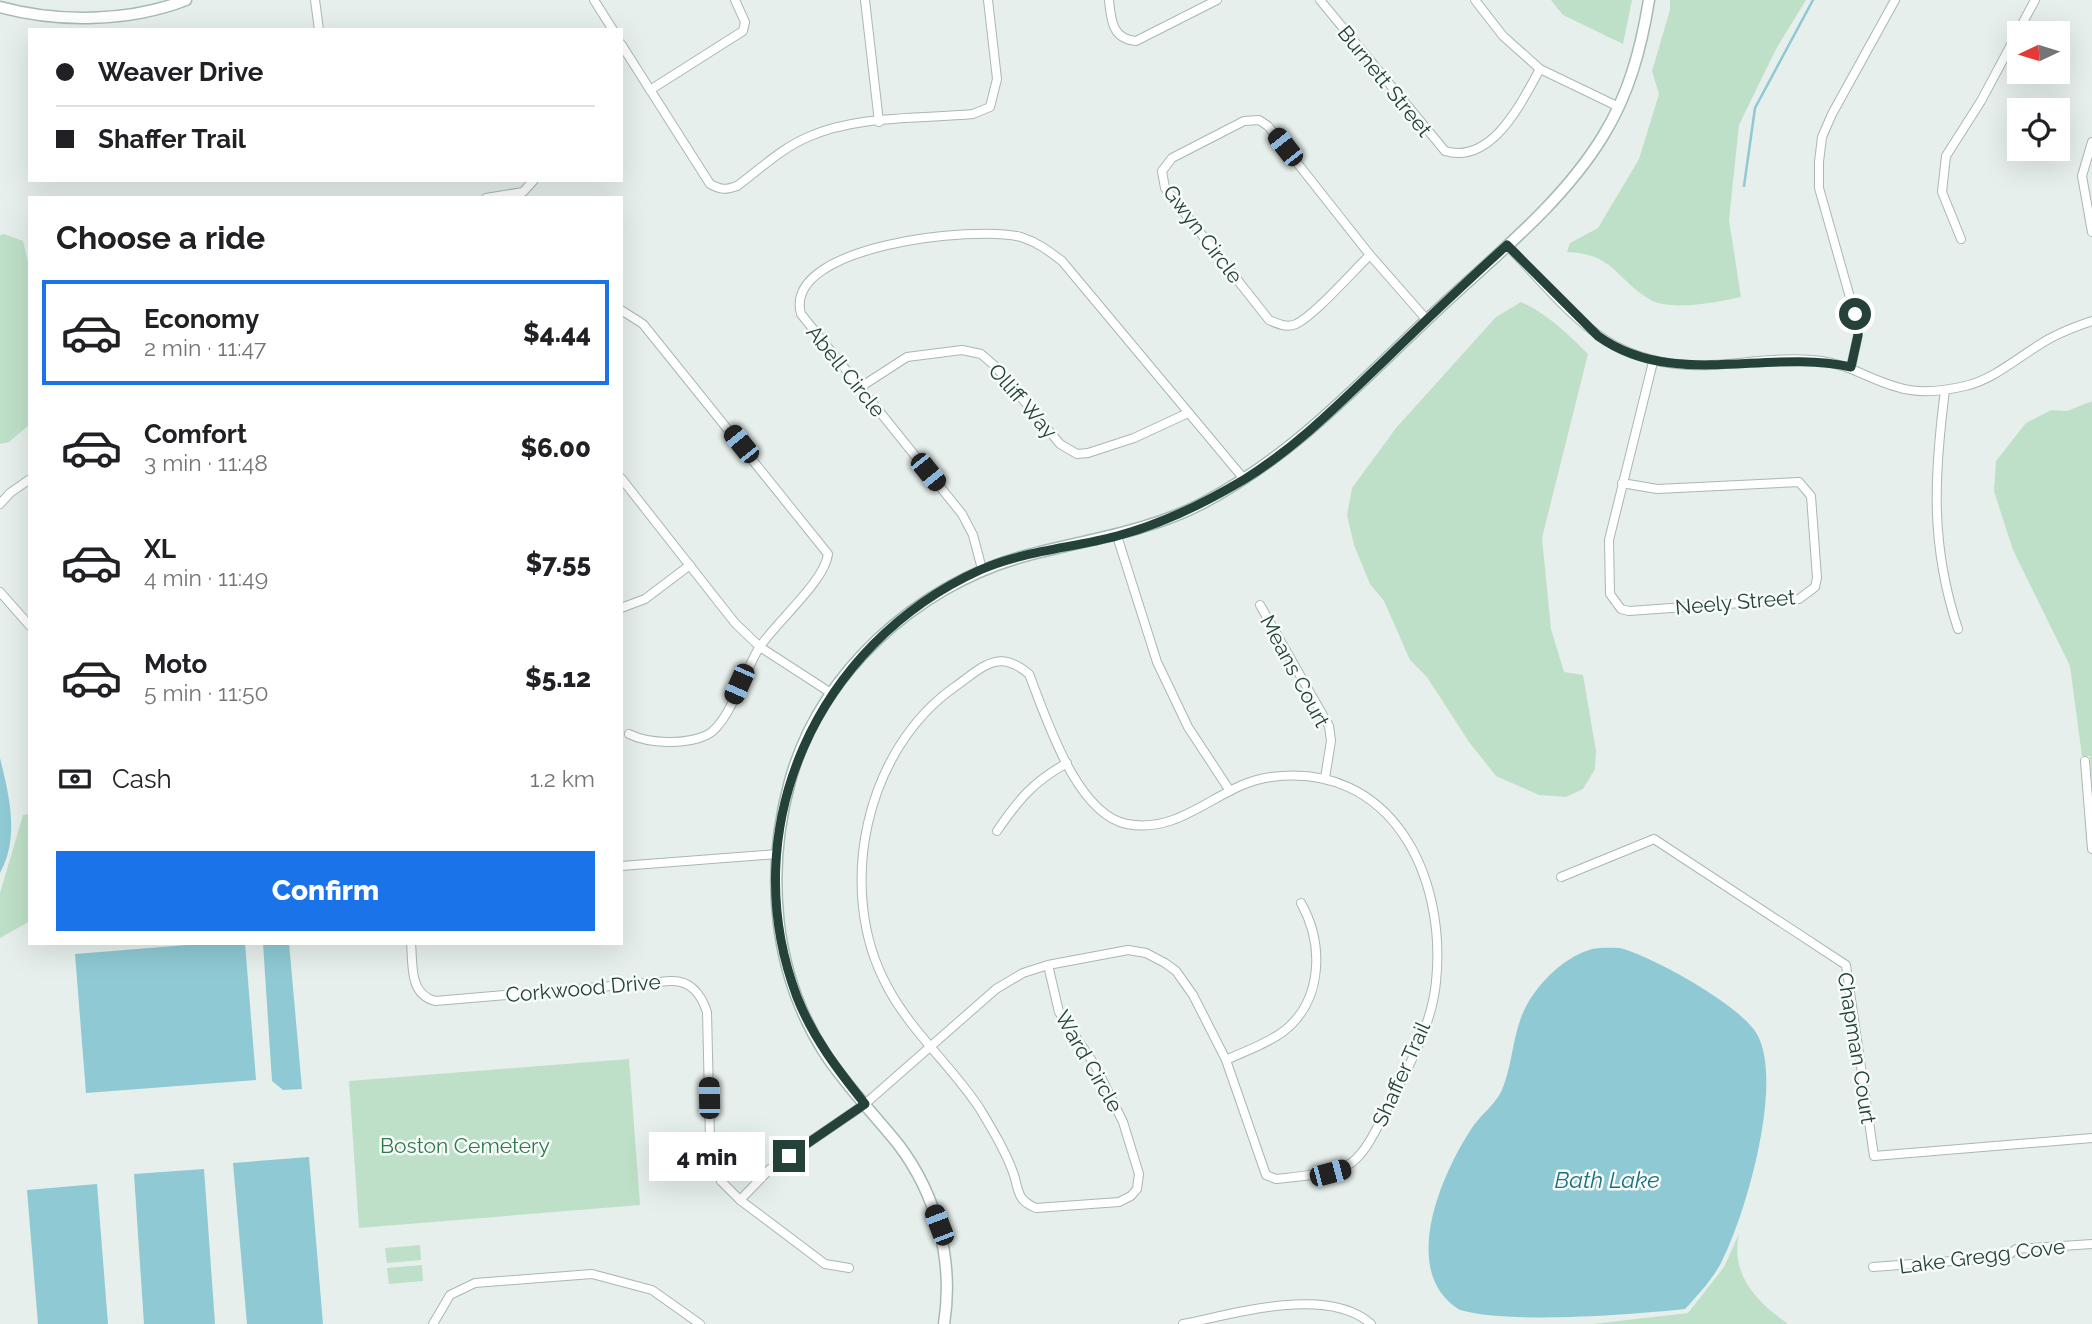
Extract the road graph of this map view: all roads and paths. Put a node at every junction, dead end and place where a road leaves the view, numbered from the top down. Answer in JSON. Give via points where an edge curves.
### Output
{"nodes":[{"id":1,"x":187,"y":0,"type":"edge"},
{"id":2,"x":315,"y":0,"type":"edge"},
{"id":3,"x":594,"y":0,"type":"edge"},
{"id":4,"x":735,"y":0,"type":"edge"},
{"id":5,"x":865,"y":0,"type":"edge"},
{"id":6,"x":988,"y":0,"type":"edge"},
{"id":7,"x":1109,"y":0,"type":"edge"},
{"id":8,"x":1217,"y":0,"type":"edge"},
{"id":9,"x":1320,"y":0,"type":"edge"},
{"id":10,"x":1475,"y":0,"type":"edge"},
{"id":11,"x":1649,"y":0,"type":"edge"},
{"id":12,"x":1895,"y":0,"type":"edge"},
{"id":13,"x":2035,"y":0,"type":"edge"},
{"id":14,"x":0,"y":7,"type":"edge"},
{"id":15,"x":318,"y":28,"type":"edge"},
{"id":16,"x":612,"y":28,"type":"edge"},
{"id":17,"x":623,"y":47,"type":"edge"},
{"id":18,"x":1540,"y":69,"type":"junction"},
{"id":19,"x":650,"y":90,"type":"junction"},
{"id":20,"x":1619,"y":107,"type":"junction"},
{"id":21,"x":879,"y":122,"type":"junction"},
{"id":22,"x":2092,"y":142,"type":"edge"},
{"id":23,"x":532,"y":182,"type":"edge"},
{"id":24,"x":498,"y":196,"type":"edge"},
{"id":25,"x":2092,"y":232,"type":"edge"},
{"id":26,"x":1961,"y":239,"type":"dead end"},
{"id":27,"x":1507,"y":245,"type":"junction"},
{"id":28,"x":1370,"y":255,"type":"junction"},
{"id":29,"x":623,"y":311,"type":"edge"},
{"id":30,"x":1426,"y":320,"type":"junction"},
{"id":31,"x":2092,"y":321,"type":"edge"},
{"id":32,"x":1653,"y":362,"type":"junction"},
{"id":33,"x":1851,"y":367,"type":"junction"},
{"id":34,"x":859,"y":388,"type":"junction"},
{"id":35,"x":1945,"y":390,"type":"junction"},
{"id":36,"x":1188,"y":414,"type":"junction"},
{"id":37,"x":1244,"y":480,"type":"junction"},
{"id":38,"x":28,"y":481,"type":"edge"},
{"id":39,"x":623,"y":481,"type":"edge"},
{"id":40,"x":1622,"y":483,"type":"junction"},
{"id":41,"x":0,"y":504,"type":"edge"},
{"id":42,"x":1117,"y":536,"type":"junction"},
{"id":43,"x":690,"y":565,"type":"junction"},
{"id":44,"x":982,"y":569,"type":"junction"},
{"id":45,"x":0,"y":592,"type":"edge"},
{"id":46,"x":1260,"y":605,"type":"dead end"},
{"id":47,"x":623,"y":607,"type":"edge"},
{"id":48,"x":28,"y":624,"type":"edge"},
{"id":49,"x":1958,"y":629,"type":"dead end"},
{"id":50,"x":760,"y":647,"type":"junction"},
{"id":51,"x":831,"y":693,"type":"junction"},
{"id":52,"x":629,"y":734,"type":"dead end"},
{"id":53,"x":2085,"y":761,"type":"dead end"},
{"id":54,"x":1067,"y":762,"type":"junction"},
{"id":55,"x":1325,"y":778,"type":"junction"},
{"id":56,"x":1230,"y":792,"type":"junction"},
{"id":57,"x":2090,"y":805,"type":"edge"},
{"id":58,"x":997,"y":831,"type":"dead end"},
{"id":59,"x":2092,"y":849,"type":"edge"},
{"id":60,"x":777,"y":854,"type":"junction"},
{"id":61,"x":623,"y":866,"type":"edge"},
{"id":62,"x":1561,"y":877,"type":"dead end"},
{"id":63,"x":1301,"y":903,"type":"dead end"},
{"id":64,"x":411,"y":945,"type":"edge"},
{"id":65,"x":1048,"y":965,"type":"junction"},
{"id":66,"x":932,"y":1045,"type":"junction"},
{"id":67,"x":1226,"y":1060,"type":"junction"},
{"id":68,"x":865,"y":1104,"type":"junction"},
{"id":69,"x":2092,"y":1138,"type":"edge"},
{"id":70,"x":740,"y":1200,"type":"junction"},
{"id":71,"x":2092,"y":1244,"type":"edge"},
{"id":72,"x":1873,"y":1267,"type":"dead end"},
{"id":73,"x":849,"y":1268,"type":"dead end"},
{"id":74,"x":433,"y":1324,"type":"edge"},
{"id":75,"x":700,"y":1324,"type":"edge"},
{"id":76,"x":944,"y":1324,"type":"edge"},
{"id":77,"x":1183,"y":1324,"type":"edge"},
{"id":78,"x":1371,"y":1324,"type":"edge"}],
"edges":[{"from":1,"to":14,"type":"street","via":[[110,16],[38,15]]},
{"from":2,"to":15,"type":"street"},
{"from":3,"to":16,"type":"street"},
{"from":4,"to":19,"type":"street","via":[[745,22],[743,31]]},
{"from":5,"to":21,"type":"street"},
{"from":6,"to":21,"type":"street","via":[[997,79],[990,107],[973,114]]},
{"from":7,"to":8,"type":"street","via":[[1114,29],[1119,36],[1136,41]]},
{"from":9,"to":18,"type":"street","name":"Burnett Street","via":[[1445,151],[1456,154],[1488,143],[1521,103]]},
{"from":10,"to":18,"type":"street","via":[[1503,36]]},
{"from":11,"to":20,"type":"street","via":[[1642,41]]},
{"from":12,"to":33,"type":"street","via":[[1832,114],[1822,137],[1819,162],[1819,188],[1855,314],[1858,335]]},
{"from":13,"to":26,"type":"street","via":[[1946,156],[1942,192]]},
{"from":17,"to":19,"type":"street"},
{"from":18,"to":20,"type":"street"},
{"from":19,"to":21,"type":"street","via":[[710,184],[720,189],[737,186],[808,137]]},
{"from":20,"to":27,"type":"street","via":[[1572,180]]},
{"from":22,"to":25,"type":"street","via":[[2082,176]]},
{"from":23,"to":24,"type":"street","via":[[523,192]]},
{"from":27,"to":30,"type":"street"},
{"from":27,"to":32,"type":"street","via":[[1598,336],[1615,348]]},
{"from":28,"to":28,"type":"street","name":"Gwyn Circle","via":[[1259,120],[1244,121],[1172,158],[1162,172],[1165,188],[1269,320],[1278,324],[1287,326],[1303,319]]},
{"from":28,"to":30,"type":"street","name":"Gwyn Circle"},
{"from":29,"to":50,"type":"street","via":[[643,324],[828,554],[823,573]]},
{"from":30,"to":37,"type":"street","via":[[1309,433]]},
{"from":31,"to":35,"type":"street","via":[[2042,342],[1991,376]]},
{"from":32,"to":33,"type":"street","via":[[1680,366],[1792,359]]},
{"from":32,"to":40,"type":"street","name":"Neely Street"},
{"from":33,"to":35,"type":"street","via":[[1897,387]]},
{"from":34,"to":36,"type":"street","name":"Olliff Way","via":[[907,357],[962,350],[981,354],[1060,444],[1077,454],[1134,438]]},
{"from":34,"to":36,"type":"street","name":"Abell Circle","via":[[801,314],[799,294],[807,284],[840,261],[872,247],[996,233],[1041,245],[1062,261]]},
{"from":34,"to":44,"type":"street","name":"Abell Circle","via":[[962,514]]},
{"from":35,"to":49,"type":"street","via":[[1936,482],[1937,527],[1941,570]]},
{"from":36,"to":37,"type":"street","name":"Abell Circle"},
{"from":37,"to":42,"type":"street","via":[[1200,504]]},
{"from":38,"to":41,"type":"street"},
{"from":39,"to":43,"type":"street"},
{"from":40,"to":40,"type":"street","name":"Neely Street","via":[[1607,556],[1610,594],[1621,609],[1799,599],[1815,587],[1811,496],[1800,482],[1657,489]]},
{"from":42,"to":44,"type":"street"},
{"from":42,"to":56,"type":"street","via":[[1157,662],[1188,727]]},
{"from":43,"to":47,"type":"street","via":[[645,599]]},
{"from":43,"to":50,"type":"street"},
{"from":44,"to":51,"type":"street","via":[[934,594],[896,623]]},
{"from":45,"to":48,"type":"street"},
{"from":46,"to":55,"type":"street","name":"Means Court","via":[[1329,726]]},
{"from":50,"to":51,"type":"street"},
{"from":50,"to":52,"type":"street","via":[[723,720],[708,734],[644,742]]},
{"from":51,"to":60,"type":"street","via":[[790,779]]},
{"from":53,"to":57,"type":"street"},
{"from":54,"to":56,"type":"street","name":"Shaffer Trail","via":[[1092,804],[1127,824],[1185,817]]},
{"from":54,"to":58,"type":"street","via":[[1021,796]]},
{"from":54,"to":66,"type":"street","name":"Shaffer Trail","via":[[1029,674],[1003,660],[989,662],[950,690],[914,726],[889,764],[873,800],[864,839],[865,920],[886,985],[904,1015]]},
{"from":55,"to":56,"type":"street","name":"Shaffer Trail","via":[[1268,777]]},
{"from":55,"to":67,"type":"street","name":"Shaffer Trail","via":[[1367,796],[1393,818],[1412,848],[1432,904],[1437,946],[1436,984],[1427,1021],[1369,1145],[1347,1168],[1330,1173],[1276,1179],[1266,1175]]},
{"from":57,"to":59,"type":"street"},
{"from":60,"to":61,"type":"street"},
{"from":60,"to":68,"type":"street","via":[[775,902],[797,996],[825,1054]]},
{"from":62,"to":69,"type":"street","name":"Chapman Court","via":[[1654,839],[1846,965],[1874,1156]]},
{"from":63,"to":67,"type":"street","via":[[1317,941],[1310,995],[1285,1030]]},
{"from":64,"to":70,"type":"street","name":"Corkwood Drive","via":[[415,983],[426,998],[435,1001],[670,981],[692,988],[702,997],[707,1012],[713,1160],[722,1181]]},
{"from":65,"to":66,"type":"street","name":"Shaffer Trail","via":[[996,989]]},
{"from":65,"to":66,"type":"street","name":"Ward Circle","via":[[1059,1012],[1096,1067],[1124,1122],[1139,1174],[1131,1196],[1119,1202],[1036,1208],[1027,1204],[978,1107]]},
{"from":65,"to":67,"type":"street","name":"Shaffer Trail","via":[[1128,950],[1165,963],[1193,995]]},
{"from":66,"to":68,"type":"street","name":"Shaffer Trail"},
{"from":68,"to":70,"type":"street","name":"Shaffer Trail","via":[[770,1169]]},
{"from":68,"to":76,"type":"street","via":[[902,1149],[939,1225],[947,1275]]},
{"from":70,"to":73,"type":"street","name":"Corkwood Drive","via":[[825,1264]]},
{"from":71,"to":72,"type":"street","name":"Lake Gregg Cove","via":[[2016,1249],[2006,1257]]},
{"from":74,"to":75,"type":"street","via":[[450,1295],[475,1283],[592,1274],[652,1290]]},
{"from":77,"to":78,"type":"street","via":[[1250,1311],[1325,1304],[1345,1308]]}]}
